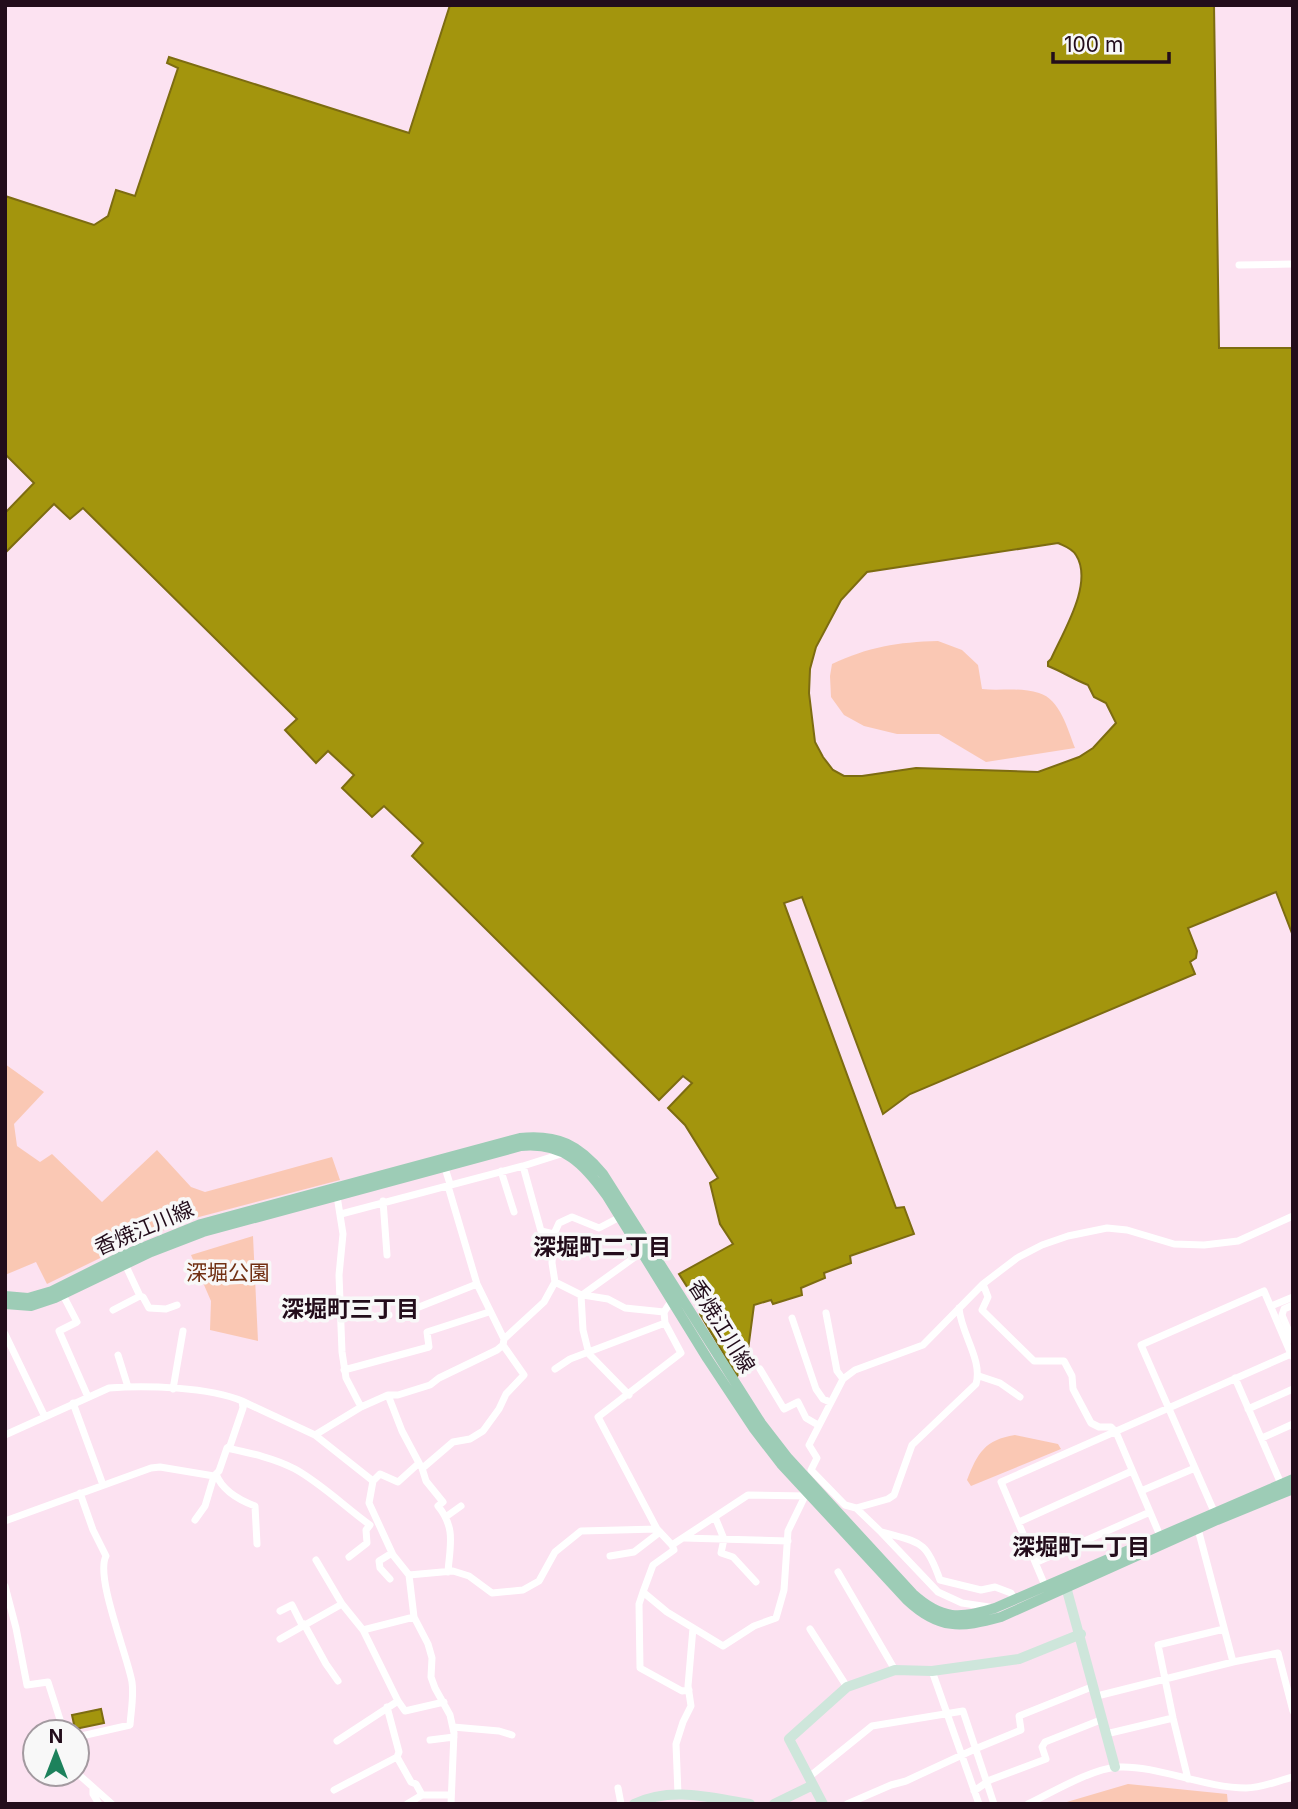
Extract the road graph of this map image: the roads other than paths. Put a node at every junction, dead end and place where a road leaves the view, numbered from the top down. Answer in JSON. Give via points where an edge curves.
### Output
{"nodes":[{"id":1,"x":1293,"y":264,"type":"edge"},
{"id":2,"x":1239,"y":265,"type":"dead end"},
{"id":3,"x":534,"y":1141,"type":"junction"},
{"id":4,"x":573,"y":1154,"type":"junction"},
{"id":5,"x":523,"y":1166,"type":"junction"},
{"id":6,"x":446,"y":1170,"type":"junction"},
{"id":7,"x":501,"y":1171,"type":"junction"},
{"id":8,"x":390,"y":1182,"type":"junction"},
{"id":9,"x":450,"y":1184,"type":"junction"},
{"id":10,"x":337,"y":1196,"type":"junction"},
{"id":11,"x":394,"y":1199,"type":"junction"},
{"id":12,"x":383,"y":1201,"type":"junction"},
{"id":13,"x":514,"y":1212,"type":"dead end"},
{"id":14,"x":341,"y":1214,"type":"junction"},
{"id":15,"x":1293,"y":1216,"type":"edge"},
{"id":16,"x":620,"y":1217,"type":"junction"},
{"id":17,"x":554,"y":1234,"type":"junction"},
{"id":18,"x":642,"y":1252,"type":"junction"},
{"id":19,"x":387,"y":1255,"type":"dead end"},
{"id":20,"x":127,"y":1267,"type":"junction"},
{"id":21,"x":555,"y":1282,"type":"junction"},
{"id":22,"x":477,"y":1284,"type":"junction"},
{"id":23,"x":983,"y":1284,"type":"junction"},
{"id":24,"x":63,"y":1295,"type":"junction"},
{"id":25,"x":582,"y":1295,"type":"junction"},
{"id":26,"x":5,"y":1296,"type":"edge"},
{"id":27,"x":140,"y":1296,"type":"junction"},
{"id":28,"x":1293,"y":1297,"type":"edge"},
{"id":29,"x":672,"y":1300,"type":"junction"},
{"id":30,"x":5,"y":1305,"type":"edge"},
{"id":31,"x":177,"y":1305,"type":"dead end"},
{"id":32,"x":1293,"y":1305,"type":"edge"},
{"id":33,"x":1271,"y":1306,"type":"junction"},
{"id":34,"x":959,"y":1308,"type":"junction"},
{"id":35,"x":113,"y":1310,"type":"dead end"},
{"id":36,"x":409,"y":1311,"type":"dead end"},
{"id":37,"x":489,"y":1312,"type":"junction"},
{"id":38,"x":664,"y":1312,"type":"junction"},
{"id":39,"x":826,"y":1313,"type":"dead end"},
{"id":40,"x":389,"y":1315,"type":"dead end"},
{"id":41,"x":341,"y":1316,"type":"junction"},
{"id":42,"x":792,"y":1318,"type":"dead end"},
{"id":43,"x":664,"y":1323,"type":"junction"},
{"id":44,"x":183,"y":1332,"type":"dead end"},
{"id":45,"x":7,"y":1336,"type":"edge"},
{"id":46,"x":1293,"y":1341,"type":"edge"},
{"id":47,"x":504,"y":1342,"type":"junction"},
{"id":48,"x":589,"y":1354,"type":"junction"},
{"id":49,"x":118,"y":1355,"type":"dead end"},
{"id":50,"x":1292,"y":1355,"type":"edge"},
{"id":51,"x":711,"y":1356,"type":"junction"},
{"id":52,"x":555,"y":1369,"type":"dead end"},
{"id":53,"x":760,"y":1369,"type":"dead end"},
{"id":54,"x":344,"y":1370,"type":"junction"},
{"id":55,"x":978,"y":1376,"type":"junction"},
{"id":56,"x":1235,"y":1378,"type":"junction"},
{"id":57,"x":843,"y":1379,"type":"junction"},
{"id":58,"x":128,"y":1387,"type":"junction"},
{"id":59,"x":173,"y":1389,"type":"junction"},
{"id":60,"x":1293,"y":1389,"type":"edge"},
{"id":61,"x":388,"y":1395,"type":"junction"},
{"id":62,"x":629,"y":1395,"type":"junction"},
{"id":63,"x":88,"y":1397,"type":"junction"},
{"id":64,"x":1020,"y":1397,"type":"dead end"},
{"id":65,"x":242,"y":1401,"type":"junction"},
{"id":66,"x":830,"y":1402,"type":"junction"},
{"id":67,"x":74,"y":1403,"type":"junction"},
{"id":68,"x":1170,"y":1406,"type":"junction"},
{"id":69,"x":360,"y":1407,"type":"junction"},
{"id":70,"x":1248,"y":1409,"type":"junction"},
{"id":71,"x":45,"y":1417,"type":"junction"},
{"id":72,"x":818,"y":1424,"type":"junction"},
{"id":73,"x":1293,"y":1424,"type":"edge"},
{"id":74,"x":1116,"y":1432,"type":"junction"},
{"id":75,"x":5,"y":1435,"type":"edge"},
{"id":76,"x":315,"y":1435,"type":"junction"},
{"id":77,"x":1262,"y":1438,"type":"junction"},
{"id":78,"x":227,"y":1448,"type":"junction"},
{"id":79,"x":420,"y":1465,"type":"junction"},
{"id":80,"x":1195,"y":1468,"type":"junction"},
{"id":81,"x":1132,"y":1471,"type":"junction"},
{"id":82,"x":215,"y":1475,"type":"junction"},
{"id":83,"x":373,"y":1480,"type":"junction"},
{"id":84,"x":103,"y":1485,"type":"junction"},
{"id":85,"x":1288,"y":1486,"type":"edge"},
{"id":86,"x":1141,"y":1491,"type":"junction"},
{"id":87,"x":80,"y":1493,"type":"junction"},
{"id":88,"x":461,"y":1506,"type":"dead end"},
{"id":89,"x":856,"y":1508,"type":"junction"},
{"id":90,"x":1150,"y":1512,"type":"junction"},
{"id":91,"x":447,"y":1516,"type":"junction"},
{"id":92,"x":715,"y":1517,"type":"junction"},
{"id":93,"x":1216,"y":1517,"type":"junction"},
{"id":94,"x":195,"y":1520,"type":"dead end"},
{"id":95,"x":5,"y":1521,"type":"edge"},
{"id":96,"x":1018,"y":1522,"type":"junction"},
{"id":97,"x":1198,"y":1529,"type":"junction"},
{"id":98,"x":658,"y":1530,"type":"junction"},
{"id":99,"x":881,"y":1532,"type":"junction"},
{"id":100,"x":683,"y":1538,"type":"junction"},
{"id":101,"x":724,"y":1539,"type":"junction"},
{"id":102,"x":1162,"y":1540,"type":"junction"},
{"id":103,"x":788,"y":1541,"type":"junction"},
{"id":104,"x":257,"y":1544,"type":"dead end"},
{"id":105,"x":672,"y":1545,"type":"junction"},
{"id":106,"x":392,"y":1553,"type":"junction"},
{"id":107,"x":610,"y":1556,"type":"dead end"},
{"id":108,"x":349,"y":1557,"type":"dead end"},
{"id":109,"x":316,"y":1560,"type":"dead end"},
{"id":110,"x":1037,"y":1562,"type":"junction"},
{"id":111,"x":448,"y":1572,"type":"junction"},
{"id":112,"x":838,"y":1572,"type":"dead end"},
{"id":113,"x":409,"y":1575,"type":"junction"},
{"id":114,"x":390,"y":1579,"type":"dead end"},
{"id":115,"x":756,"y":1582,"type":"dead end"},
{"id":116,"x":1066,"y":1583,"type":"junction"},
{"id":117,"x":5,"y":1586,"type":"edge"},
{"id":118,"x":1047,"y":1591,"type":"junction"},
{"id":119,"x":643,"y":1592,"type":"junction"},
{"id":120,"x":1014,"y":1600,"type":"junction"},
{"id":121,"x":342,"y":1604,"type":"junction"},
{"id":122,"x":280,"y":1611,"type":"dead end"},
{"id":123,"x":998,"y":1612,"type":"junction"},
{"id":124,"x":414,"y":1617,"type":"junction"},
{"id":125,"x":303,"y":1625,"type":"junction"},
{"id":126,"x":693,"y":1628,"type":"junction"},
{"id":127,"x":810,"y":1629,"type":"dead end"},
{"id":128,"x":1224,"y":1629,"type":"junction"},
{"id":129,"x":363,"y":1630,"type":"junction"},
{"id":130,"x":1081,"y":1634,"type":"junction"},
{"id":131,"x":280,"y":1639,"type":"dead end"},
{"id":132,"x":1233,"y":1662,"type":"junction"},
{"id":133,"x":895,"y":1670,"type":"junction"},
{"id":134,"x":932,"y":1671,"type":"junction"},
{"id":135,"x":1165,"y":1679,"type":"junction"},
{"id":136,"x":338,"y":1681,"type":"dead end"},
{"id":137,"x":847,"y":1687,"type":"junction"},
{"id":138,"x":689,"y":1690,"type":"junction"},
{"id":139,"x":1096,"y":1691,"type":"junction"},
{"id":140,"x":1291,"y":1694,"type":"edge"},
{"id":141,"x":398,"y":1701,"type":"junction"},
{"id":142,"x":443,"y":1702,"type":"junction"},
{"id":143,"x":387,"y":1707,"type":"junction"},
{"id":144,"x":1293,"y":1711,"type":"edge"},
{"id":145,"x":949,"y":1715,"type":"junction"},
{"id":146,"x":60,"y":1718,"type":"edge"},
{"id":147,"x":1173,"y":1718,"type":"junction"},
{"id":148,"x":1103,"y":1719,"type":"junction"},
{"id":149,"x":453,"y":1727,"type":"junction"},
{"id":150,"x":91,"y":1734,"type":"edge"},
{"id":151,"x":1106,"y":1734,"type":"junction"},
{"id":152,"x":512,"y":1735,"type":"dead end"},
{"id":153,"x":454,"y":1737,"type":"junction"},
{"id":154,"x":430,"y":1740,"type":"dead end"},
{"id":155,"x":337,"y":1741,"type":"dead end"},
{"id":156,"x":975,"y":1749,"type":"junction"},
{"id":157,"x":962,"y":1755,"type":"junction"},
{"id":158,"x":397,"y":1757,"type":"junction"},
{"id":159,"x":1115,"y":1767,"type":"junction"},
{"id":160,"x":1293,"y":1777,"type":"edge"},
{"id":161,"x":1188,"y":1779,"type":"junction"},
{"id":162,"x":811,"y":1781,"type":"junction"},
{"id":163,"x":987,"y":1784,"type":"junction"},
{"id":164,"x":93,"y":1788,"type":"joint"},
{"id":165,"x":618,"y":1788,"type":"dead end"},
{"id":166,"x":334,"y":1790,"type":"dead end"},
{"id":167,"x":974,"y":1791,"type":"junction"},
{"id":168,"x":678,"y":1794,"type":"junction"},
{"id":169,"x":422,"y":1795,"type":"junction"},
{"id":170,"x":451,"y":1795,"type":"junction"},
{"id":171,"x":99,"y":1804,"type":"edge"},
{"id":172,"x":112,"y":1804,"type":"edge"},
{"id":173,"x":407,"y":1804,"type":"edge"},
{"id":174,"x":451,"y":1804,"type":"edge"},
{"id":175,"x":621,"y":1804,"type":"edge"},
{"id":176,"x":634,"y":1804,"type":"edge"},
{"id":177,"x":750,"y":1804,"type":"edge"},
{"id":178,"x":775,"y":1804,"type":"edge"},
{"id":179,"x":823,"y":1804,"type":"edge"},
{"id":180,"x":847,"y":1804,"type":"edge"},
{"id":181,"x":979,"y":1804,"type":"edge"},
{"id":182,"x":994,"y":1804,"type":"edge"},
{"id":183,"x":1028,"y":1804,"type":"edge"}],
"edges":[{"from":1,"to":2,"type":"street"},
{"from":3,"to":4,"type":"main road","name":"香焼江川線"},
{"from":3,"to":6,"type":"main road","name":"香焼江川線"},
{"from":3,"to":26,"type":"main road","name":"香焼江川線","via":[[520,1138],[201,1224],[52,1291],[27,1298]]},
{"from":4,"to":5,"type":"street"},
{"from":4,"to":16,"type":"main road","name":"香焼江川線"},
{"from":4,"to":51,"type":"main road","name":"香焼江川線","via":[[590,1158],[615,1191]]},
{"from":5,"to":7,"type":"street"},
{"from":5,"to":17,"type":"street","via":[[541,1231]]},
{"from":6,"to":8,"type":"main road","name":"香焼江川線"},
{"from":6,"to":9,"type":"street"},
{"from":7,"to":9,"type":"street"},
{"from":7,"to":13,"type":"street"},
{"from":8,"to":10,"type":"main road","name":"香焼江川線"},
{"from":8,"to":11,"type":"street"},
{"from":9,"to":11,"type":"street"},
{"from":9,"to":22,"type":"street"},
{"from":10,"to":14,"type":"street"},
{"from":10,"to":20,"type":"main road","name":"香焼江川線","via":[[203,1232]]},
{"from":11,"to":12,"type":"street"},
{"from":12,"to":14,"type":"street"},
{"from":12,"to":19,"type":"street"},
{"from":14,"to":41,"type":"street"},
{"from":15,"to":23,"type":"street","via":[[1238,1241],[1204,1245],[1174,1244],[1107,1228],[1068,1236],[1017,1258]]},
{"from":16,"to":17,"type":"street","via":[[599,1228],[572,1217],[559,1223]]},
{"from":16,"to":18,"type":"main road","name":"香焼江川線"},
{"from":17,"to":21,"type":"street"},
{"from":18,"to":25,"type":"street"},
{"from":18,"to":29,"type":"main road","name":"香焼江川線"},
{"from":20,"to":24,"type":"main road","name":"香焼江川線"},
{"from":20,"to":27,"type":"street"},
{"from":21,"to":25,"type":"street"},
{"from":21,"to":47,"type":"street","via":[[544,1302]]},
{"from":22,"to":36,"type":"street"},
{"from":22,"to":37,"type":"street"},
{"from":23,"to":34,"type":"street"},
{"from":23,"to":74,"type":"street","via":[[988,1297],[982,1310],[1034,1361],[1064,1361],[1091,1423]]},
{"from":24,"to":30,"type":"main road","name":"香焼江川線","via":[[31,1306]]},
{"from":24,"to":63,"type":"street","via":[[77,1322],[59,1332]]},
{"from":25,"to":38,"type":"street","via":[[608,1298],[625,1308]]},
{"from":25,"to":48,"type":"street"},
{"from":27,"to":31,"type":"street","via":[[149,1308]]},
{"from":27,"to":35,"type":"street"},
{"from":28,"to":33,"type":"street"},
{"from":29,"to":38,"type":"street"},
{"from":29,"to":51,"type":"main road","name":"香焼江川線"},
{"from":32,"to":46,"type":"street","via":[[1282,1315]]},
{"from":33,"to":50,"type":"street"},
{"from":33,"to":68,"type":"street","via":[[1264,1291],[1141,1345]]},
{"from":34,"to":55,"type":"street"},
{"from":34,"to":57,"type":"street","via":[[923,1345],[855,1370]]},
{"from":37,"to":47,"type":"street"},
{"from":37,"to":54,"type":"street","via":[[427,1332],[429,1346]]},
{"from":38,"to":43,"type":"street"},
{"from":39,"to":57,"type":"street","via":[[837,1371]]},
{"from":40,"to":41,"type":"street"},
{"from":41,"to":54,"type":"street"},
{"from":42,"to":66,"type":"street","via":[[819,1395]]},
{"from":43,"to":48,"type":"street"},
{"from":43,"to":62,"type":"street","via":[[681,1353]]},
{"from":44,"to":59,"type":"street"},
{"from":45,"to":71,"type":"street"},
{"from":47,"to":61,"type":"street","via":[[498,1350],[430,1385]]},
{"from":47,"to":79,"type":"street","via":[[524,1375],[483,1431],[453,1442]]},
{"from":48,"to":52,"type":"street"},
{"from":48,"to":62,"type":"street"},
{"from":49,"to":58,"type":"street"},
{"from":50,"to":56,"type":"street"},
{"from":51,"to":123,"type":"main road","name":"香焼江川線","via":[[781,1464],[919,1612],[950,1625],[970,1626]]},
{"from":53,"to":72,"type":"street","via":[[784,1409],[798,1402],[806,1418]]},
{"from":54,"to":69,"type":"street"},
{"from":55,"to":64,"type":"street","via":[[1000,1383]]},
{"from":55,"to":89,"type":"street","via":[[972,1389],[912,1445],[894,1495]]},
{"from":56,"to":68,"type":"street"},
{"from":56,"to":70,"type":"street"},
{"from":57,"to":66,"type":"street"},
{"from":58,"to":59,"type":"street"},
{"from":58,"to":63,"type":"street","via":[[109,1388]]},
{"from":59,"to":65,"type":"street"},
{"from":60,"to":70,"type":"street"},
{"from":61,"to":69,"type":"street"},
{"from":61,"to":79,"type":"street"},
{"from":62,"to":98,"type":"street","via":[[598,1417]]},
{"from":63,"to":67,"type":"street"},
{"from":65,"to":76,"type":"street"},
{"from":65,"to":78,"type":"street"},
{"from":66,"to":72,"type":"street"},
{"from":67,"to":71,"type":"street"},
{"from":67,"to":84,"type":"street"},
{"from":68,"to":74,"type":"street"},
{"from":68,"to":80,"type":"street"},
{"from":69,"to":76,"type":"street"},
{"from":70,"to":77,"type":"street"},
{"from":71,"to":75,"type":"street"},
{"from":72,"to":89,"type":"street","via":[[809,1445],[817,1458],[811,1469],[845,1505]]},
{"from":73,"to":77,"type":"street"},
{"from":74,"to":81,"type":"street"},
{"from":74,"to":96,"type":"street","via":[[1000,1482]]},
{"from":76,"to":83,"type":"street"},
{"from":77,"to":85,"type":"street"},
{"from":78,"to":82,"type":"street"},
{"from":78,"to":108,"type":"street","via":[[261,1456],[308,1476],[370,1525],[367,1543]]},
{"from":79,"to":83,"type":"street","via":[[398,1482],[383,1474]]},
{"from":79,"to":91,"type":"street"},
{"from":80,"to":86,"type":"street"},
{"from":80,"to":93,"type":"street"},
{"from":81,"to":86,"type":"street"},
{"from":81,"to":96,"type":"street"},
{"from":82,"to":84,"type":"street","via":[[160,1467]]},
{"from":82,"to":94,"type":"street"},
{"from":82,"to":104,"type":"street","via":[[220,1484],[255,1506]]},
{"from":83,"to":106,"type":"street","via":[[369,1503]]},
{"from":84,"to":87,"type":"street"},
{"from":85,"to":93,"type":"main road","name":"香焼江川線"},
{"from":86,"to":90,"type":"street"},
{"from":87,"to":95,"type":"street"},
{"from":87,"to":150,"type":"street","via":[[106,1556],[107,1595],[132,1685],[130,1725]]},
{"from":88,"to":91,"type":"street"},
{"from":89,"to":99,"type":"street"},
{"from":90,"to":102,"type":"street"},
{"from":90,"to":110,"type":"street"},
{"from":91,"to":111,"type":"street","via":[[451,1533]]},
{"from":92,"to":100,"type":"street"},
{"from":92,"to":101,"type":"street"},
{"from":92,"to":103,"type":"street","via":[[748,1495],[806,1496],[788,1531]]},
{"from":93,"to":97,"type":"main road","name":"香焼江川線"},
{"from":93,"to":102,"type":"main road","name":"香焼江川線"},
{"from":96,"to":110,"type":"street"},
{"from":97,"to":102,"type":"main road","name":"香焼江川線"},
{"from":97,"to":128,"type":"street"},
{"from":98,"to":105,"type":"street"},
{"from":98,"to":107,"type":"street","via":[[634,1552]]},
{"from":98,"to":111,"type":"street","via":[[582,1531],[555,1552],[539,1581],[523,1590],[492,1593],[463,1573]]},
{"from":99,"to":120,"type":"street","via":[[920,1543],[931,1555],[940,1580],[981,1590],[995,1587],[1011,1593]]},
{"from":99,"to":123,"type":"street","via":[[938,1592]]},
{"from":100,"to":101,"type":"street"},
{"from":100,"to":105,"type":"street"},
{"from":101,"to":103,"type":"street"},
{"from":101,"to":115,"type":"street","via":[[721,1553],[733,1557]]},
{"from":102,"to":116,"type":"main road","name":"香焼江川線"},
{"from":103,"to":126,"type":"street","via":[[784,1590],[776,1618],[723,1646]]},
{"from":105,"to":119,"type":"street","via":[[674,1550],[653,1565]]},
{"from":106,"to":113,"type":"street"},
{"from":106,"to":114,"type":"street","via":[[379,1561]]},
{"from":109,"to":121,"type":"street"},
{"from":110,"to":118,"type":"street"},
{"from":111,"to":113,"type":"street"},
{"from":112,"to":133,"type":"street"},
{"from":113,"to":124,"type":"street"},
{"from":116,"to":118,"type":"main road","name":"香焼江川線"},
{"from":116,"to":130,"type":"street"},
{"from":117,"to":146,"type":"street","via":[[27,1685],[48,1682]]},
{"from":118,"to":120,"type":"main road","name":"香焼江川線"},
{"from":118,"to":123,"type":"main road","name":"香焼江川線"},
{"from":119,"to":126,"type":"street"},
{"from":119,"to":138,"type":"street","via":[[639,1604],[640,1668],[682,1691]]},
{"from":120,"to":123,"type":"main road","name":"香焼江川線"},
{"from":121,"to":125,"type":"street"},
{"from":121,"to":129,"type":"street"},
{"from":122,"to":125,"type":"street","via":[[292,1605]]},
{"from":124,"to":129,"type":"street"},
{"from":124,"to":142,"type":"street","via":[[428,1644],[431,1676]]},
{"from":125,"to":131,"type":"street"},
{"from":125,"to":136,"type":"street"},
{"from":126,"to":138,"type":"street"},
{"from":127,"to":137,"type":"street"},
{"from":128,"to":132,"type":"street"},
{"from":128,"to":135,"type":"street","via":[[1158,1645]]},
{"from":129,"to":141,"type":"street"},
{"from":130,"to":134,"type":"street","via":[[1019,1659]]},
{"from":130,"to":139,"type":"street"},
{"from":132,"to":135,"type":"street"},
{"from":132,"to":140,"type":"street","via":[[1278,1653]]},
{"from":133,"to":134,"type":"street"},
{"from":133,"to":137,"type":"street"},
{"from":134,"to":145,"type":"street"},
{"from":135,"to":139,"type":"street"},
{"from":135,"to":147,"type":"street"},
{"from":137,"to":162,"type":"street","via":[[789,1739]]},
{"from":138,"to":168,"type":"street","via":[[691,1706],[677,1744]]},
{"from":139,"to":148,"type":"street"},
{"from":139,"to":156,"type":"street","via":[[1018,1716],[1021,1730]]},
{"from":140,"to":144,"type":"street"},
{"from":141,"to":142,"type":"street","via":[[405,1711]]},
{"from":141,"to":143,"type":"street"},
{"from":142,"to":149,"type":"street"},
{"from":143,"to":155,"type":"street"},
{"from":143,"to":158,"type":"street"},
{"from":145,"to":156,"type":"street","via":[[962,1711]]},
{"from":145,"to":157,"type":"street"},
{"from":145,"to":162,"type":"street","via":[[872,1726]]},
{"from":147,"to":151,"type":"street"},
{"from":147,"to":161,"type":"street"},
{"from":148,"to":151,"type":"street"},
{"from":148,"to":163,"type":"street","via":[[1045,1742],[1046,1759]]},
{"from":149,"to":152,"type":"street"},
{"from":149,"to":153,"type":"street"},
{"from":151,"to":159,"type":"street"},
{"from":153,"to":154,"type":"street"},
{"from":153,"to":170,"type":"street"},
{"from":156,"to":157,"type":"street"},
{"from":156,"to":163,"type":"street"},
{"from":157,"to":167,"type":"street"},
{"from":157,"to":180,"type":"street"},
{"from":158,"to":166,"type":"street"},
{"from":158,"to":169,"type":"street"},
{"from":159,"to":161,"type":"street"},
{"from":159,"to":183,"type":"street"},
{"from":160,"to":161,"type":"street","via":[[1246,1788]]},
{"from":162,"to":178,"type":"street"},
{"from":162,"to":179,"type":"street"},
{"from":163,"to":167,"type":"street"},
{"from":163,"to":182,"type":"street"},
{"from":164,"to":171,"type":"street"},
{"from":164,"to":172,"type":"street"},
{"from":165,"to":175,"type":"street"},
{"from":167,"to":181,"type":"street"},
{"from":168,"to":176,"type":"street"},
{"from":168,"to":177,"type":"street"},
{"from":169,"to":170,"type":"street"},
{"from":169,"to":173,"type":"street"},
{"from":170,"to":174,"type":"street"}]}
